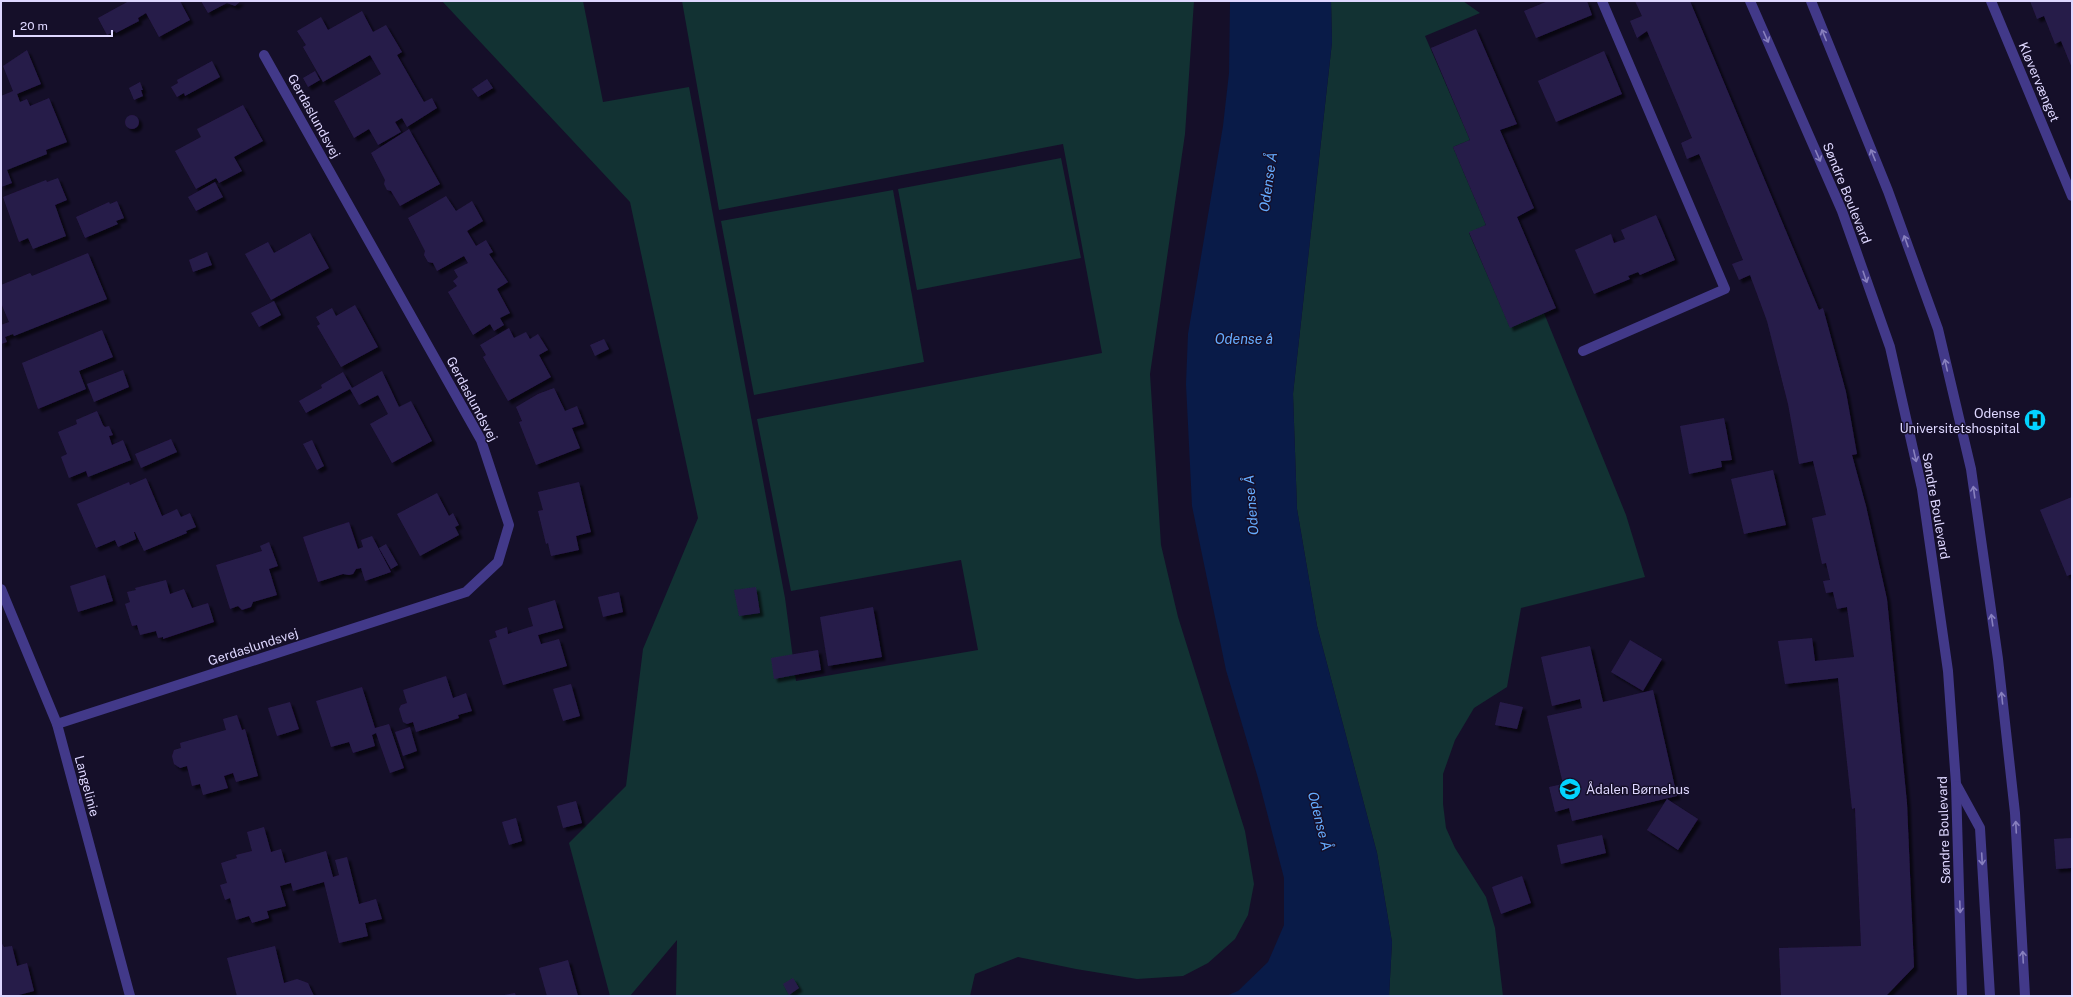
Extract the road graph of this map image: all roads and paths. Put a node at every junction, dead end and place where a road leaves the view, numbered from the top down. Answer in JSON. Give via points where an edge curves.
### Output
{"nodes":[{"id":1,"x":1602,"y":1,"type":"edge"},
{"id":2,"x":1750,"y":1,"type":"edge"},
{"id":3,"x":1811,"y":1,"type":"edge"},
{"id":4,"x":1991,"y":1,"type":"edge"},
{"id":5,"x":264,"y":55,"type":"dead end"},
{"id":6,"x":2072,"y":196,"type":"edge"},
{"id":7,"x":1583,"y":351,"type":"dead end"},
{"id":8,"x":1,"y":589,"type":"edge"},
{"id":9,"x":57,"y":724,"type":"junction"},
{"id":10,"x":1956,"y":784,"type":"junction"},
{"id":11,"x":130,"y":996,"type":"edge"},
{"id":12,"x":1962,"y":996,"type":"edge"},
{"id":13,"x":1990,"y":996,"type":"edge"},
{"id":14,"x":2025,"y":996,"type":"edge"}],
"edges":[{"from":1,"to":7,"type":"street","via":[[1725,289]]},
{"from":2,"to":10,"type":"street","name":"Søndre Boulevard","one_way":true,"via":[[1842,211],[1890,348],[1922,489],[1948,671]]},
{"from":14,"to":3,"type":"street","one_way":true,"via":[[2015,812],[1998,659],[1971,468],[1938,329],[1888,191]]},
{"from":4,"to":6,"type":"street","name":"Kløvervænget"},
{"from":5,"to":9,"type":"street","name":"Gerdaslundsvej","via":[[482,440],[510,525],[498,562],[466,592]]},
{"from":8,"to":9,"type":"street","name":"Langelinie"},
{"from":9,"to":11,"type":"street","name":"Langelinie"},
{"from":10,"to":12,"type":"street","name":"Søndre Boulevard","one_way":true},
{"from":10,"to":13,"type":"street","one_way":true,"via":[[1980,828]]}]}
